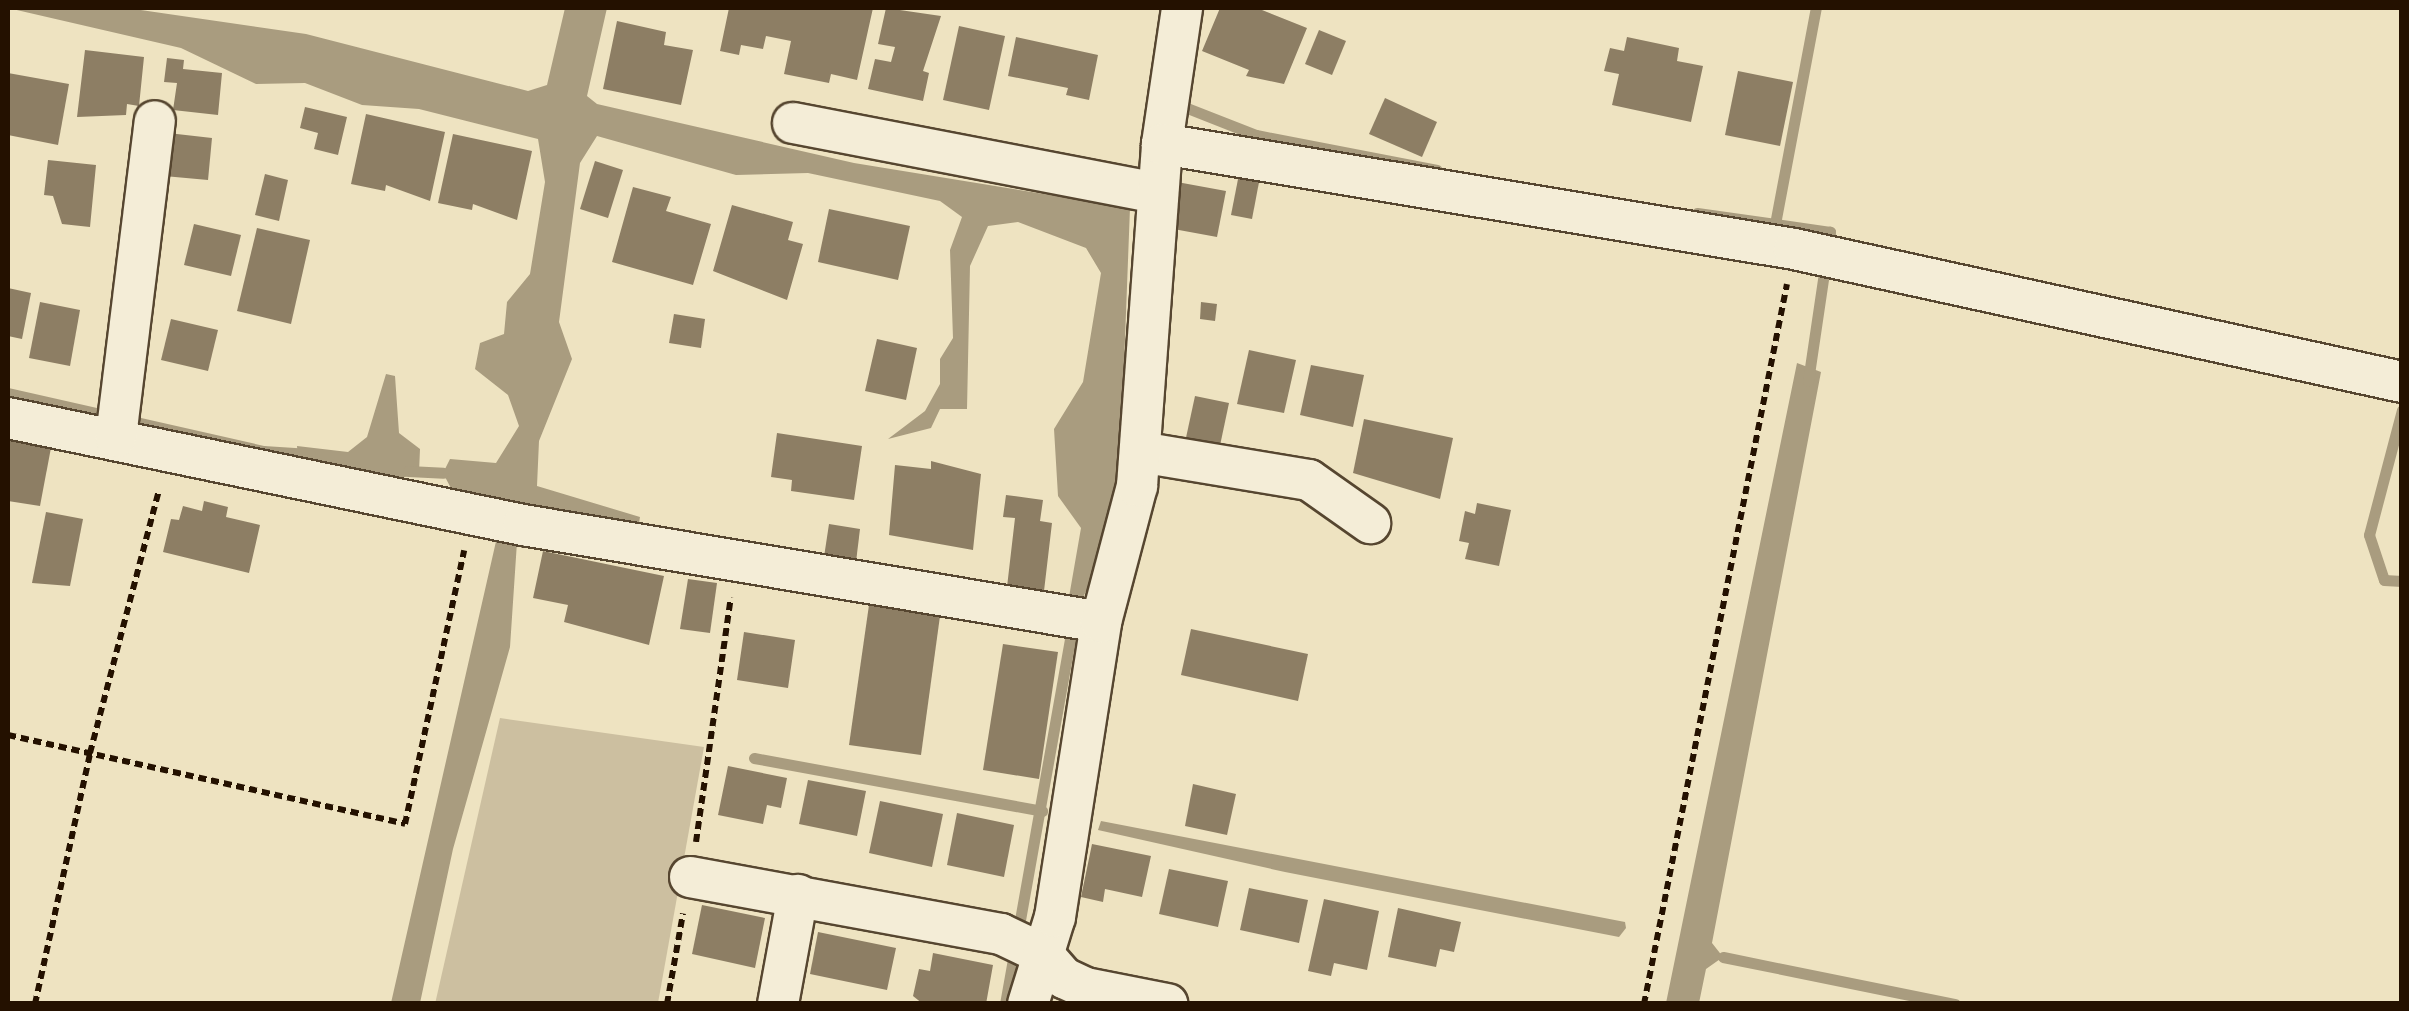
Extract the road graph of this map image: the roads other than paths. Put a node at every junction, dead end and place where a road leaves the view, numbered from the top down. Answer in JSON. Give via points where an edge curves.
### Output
{"nodes":[{"id":1,"x":1182,"y":8,"type":"edge"},
{"id":2,"x":155,"y":121,"type":"dead end"},
{"id":3,"x":792,"y":122,"type":"dead end"},
{"id":4,"x":1162,"y":144,"type":"junction"},
{"id":5,"x":1157,"y":193,"type":"junction"},
{"id":6,"x":2399,"y":382,"type":"edge"},
{"id":7,"x":8,"y":418,"type":"edge"},
{"id":8,"x":119,"y":421,"type":"junction"},
{"id":9,"x":1140,"y":452,"type":"junction"},
{"id":10,"x":1370,"y":523,"type":"dead end"},
{"id":11,"x":1101,"y":622,"type":"junction"},
{"id":12,"x":690,"y":877,"type":"road end"},
{"id":13,"x":798,"y":895,"type":"junction"},
{"id":14,"x":1043,"y":954,"type":"junction"},
{"id":15,"x":778,"y":1004,"type":"edge"},
{"id":16,"x":1028,"y":1004,"type":"edge"},
{"id":17,"x":1166,"y":1004,"type":"edge"}],
"edges":[{"from":1,"to":4,"type":"street"},
{"from":2,"to":8,"type":"street"},
{"from":3,"to":5,"type":"street"},
{"from":4,"to":5,"type":"street"},
{"from":4,"to":6,"type":"street","via":[[1794,249]]},
{"from":5,"to":9,"type":"street"},
{"from":7,"to":8,"type":"street"},
{"from":8,"to":11,"type":"street","via":[[169,450],[494,519]]},
{"from":9,"to":10,"type":"street","via":[[1309,480]]},
{"from":9,"to":11,"type":"street"},
{"from":11,"to":14,"type":"street","via":[[1076,757],[1077,799]]},
{"from":12,"to":13,"type":"street"},
{"from":13,"to":14,"type":"street","via":[[1001,934]]},
{"from":13,"to":15,"type":"street"},
{"from":14,"to":16,"type":"street"},
{"from":14,"to":17,"type":"street","via":[[1064,978],[1085,988]]}]}
